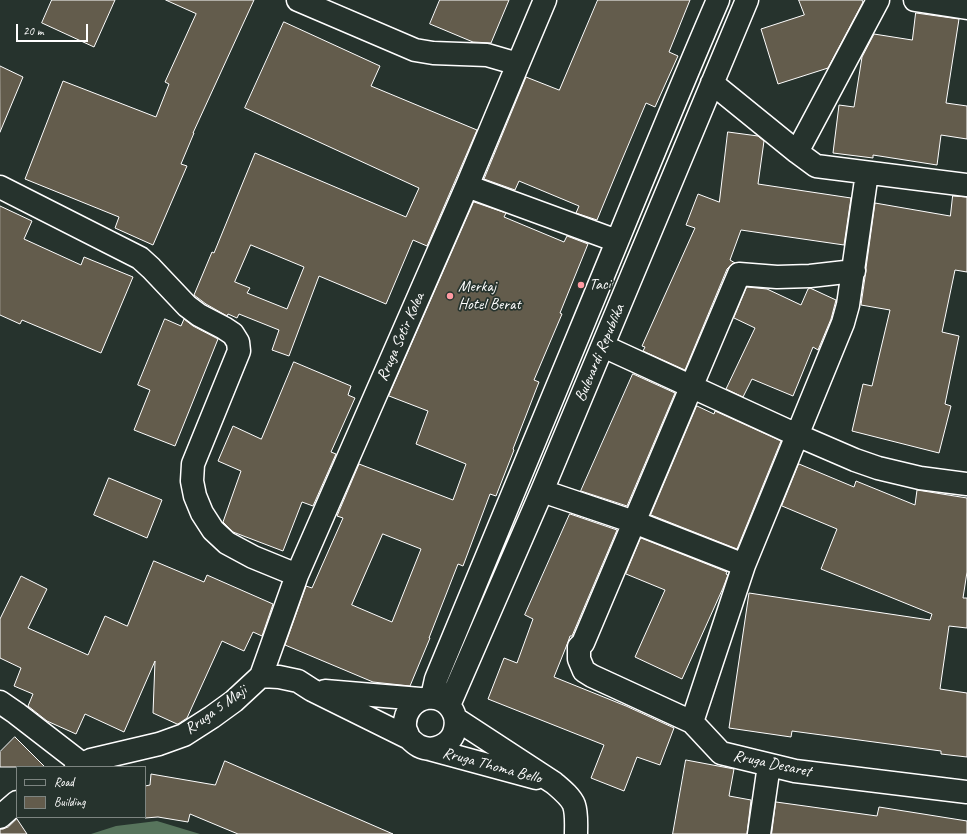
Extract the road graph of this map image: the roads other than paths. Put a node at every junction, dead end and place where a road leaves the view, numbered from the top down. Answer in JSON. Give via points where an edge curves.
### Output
{"nodes":[{"id":1,"x":298,"y":0,"type":"edge"},
{"id":2,"x":545,"y":0,"type":"edge"},
{"id":3,"x":718,"y":0,"type":"edge"},
{"id":4,"x":747,"y":0,"type":"edge"},
{"id":5,"x":878,"y":0,"type":"edge"},
{"id":6,"x":915,"y":0,"type":"edge"},
{"id":7,"x":967,"y":8,"type":"edge"},
{"id":8,"x":518,"y":64,"type":"junction"},
{"id":9,"x":712,"y":83,"type":"junction"},
{"id":10,"x":797,"y":152,"type":"junction"},
{"id":11,"x":867,"y":173,"type":"junction"},
{"id":12,"x":967,"y":185,"type":"edge"},
{"id":13,"x":467,"y":186,"type":"junction"},
{"id":14,"x":0,"y":187,"type":"edge"},
{"id":15,"x":617,"y":241,"type":"junction"},
{"id":16,"x":854,"y":271,"type":"junction"},
{"id":17,"x":603,"y":346,"type":"junction"},
{"id":18,"x":691,"y":387,"type":"junction"},
{"id":19,"x":797,"y":435,"type":"junction"},
{"id":20,"x":967,"y":484,"type":"edge"},
{"id":21,"x":542,"y":491,"type":"junction"},
{"id":22,"x":634,"y":522,"type":"junction"},
{"id":23,"x":744,"y":565,"type":"junction"},
{"id":24,"x":297,"y":575,"type":"junction"},
{"id":25,"x":261,"y":676,"type":"junction"},
{"id":26,"x":312,"y":690,"type":"junction"},
{"id":27,"x":0,"y":702,"type":"edge"},
{"id":28,"x":440,"y":705,"type":"junction"},
{"id":29,"x":692,"y":722,"type":"junction"},
{"id":30,"x":409,"y":738,"type":"junction"},
{"id":31,"x":429,"y":749,"type":"junction"},
{"id":32,"x":769,"y":765,"type":"junction"},
{"id":33,"x":79,"y":766,"type":"edge"},
{"id":34,"x":554,"y":783,"type":"junction"},
{"id":35,"x":967,"y":792,"type":"edge"},
{"id":36,"x":16,"y":803,"type":"edge"},
{"id":37,"x":0,"y":817,"type":"edge"},
{"id":38,"x":576,"y":834,"type":"edge"},
{"id":39,"x":759,"y":834,"type":"edge"}],
"edges":[{"from":1,"to":8,"type":"street","via":[[415,50],[487,55]]},
{"from":2,"to":8,"type":"street","name":"Rruga Sotir Kolea"},
{"from":3,"to":15,"type":"street","name":"Bulevardi Republika"},
{"from":4,"to":9,"type":"street","name":"Bulevardi Republika"},
{"from":5,"to":10,"type":"street"},
{"from":6,"to":7,"type":"street"},
{"from":8,"to":13,"type":"street","name":"Rruga Sotir Kolea"},
{"from":9,"to":10,"type":"street"},
{"from":9,"to":17,"type":"street","name":"Bulevardi Republika"},
{"from":10,"to":11,"type":"street","via":[[816,166]]},
{"from":11,"to":12,"type":"street"},
{"from":11,"to":16,"type":"street"},
{"from":13,"to":15,"type":"street"},
{"from":13,"to":24,"type":"street","name":"Rruga Sotir Kolea"},
{"from":14,"to":24,"type":"street","via":[[140,258],[187,306],[232,334],[238,342],[239,351],[193,464],[192,481],[195,496],[213,530],[227,543]]},
{"from":15,"to":28,"type":"street","name":"Bulevardi Republika","via":[[436,679]]},
{"from":16,"to":18,"type":"street","via":[[810,276],[738,274]]},
{"from":16,"to":19,"type":"street","via":[[843,323]]},
{"from":17,"to":18,"type":"street"},
{"from":17,"to":21,"type":"street","name":"Bulevardi Republika"},
{"from":18,"to":19,"type":"street"},
{"from":18,"to":22,"type":"street"},
{"from":19,"to":20,"type":"street","via":[[878,468],[920,478]]},
{"from":19,"to":23,"type":"street"},
{"from":21,"to":22,"type":"street"},
{"from":21,"to":28,"type":"street","name":"Bulevardi Republika"},
{"from":22,"to":23,"type":"street"},
{"from":22,"to":29,"type":"street","name":"Rruga Desaret","via":[[583,643],[579,647],[579,659],[584,670],[592,676]]},
{"from":23,"to":29,"type":"street"},
{"from":24,"to":25,"type":"street","name":"Rruga Sotir Kolea"},
{"from":25,"to":26,"type":"street","name":"Rruga Thoma Bello","via":[[298,681]]},
{"from":25,"to":33,"type":"street","name":"Rruga 5 Maji","via":[[234,701],[184,735],[160,744],[91,760]]},
{"from":26,"to":28,"type":"street","name":"Rruga Thoma Bello"},
{"from":26,"to":30,"type":"street","name":"Rruga Thoma Bello"},
{"from":27,"to":33,"type":"street"},
{"from":28,"to":30,"type":"street","via":[[411,706],[406,716],[405,727]]},
{"from":28,"to":31,"type":"street","name":"Rruga Thoma Bello","via":[[455,730],[450,741],[440,747]]},
{"from":28,"to":34,"type":"street","name":"Rruga Thoma Bello"},
{"from":29,"to":32,"type":"street","name":"Rruga Desaret","via":[[722,753]]},
{"from":30,"to":31,"type":"street","name":"Rruga Thoma Bello","via":[[418,746]]},
{"from":31,"to":34,"type":"street","name":"Rruga Thoma Bello"},
{"from":32,"to":35,"type":"street","name":"Rruga Desaret","via":[[795,771]]},
{"from":32,"to":39,"type":"street"},
{"from":34,"to":38,"type":"street","name":"Rruga Thoma Bello","via":[[574,804]]},
{"from":36,"to":37,"type":"street"}]}
